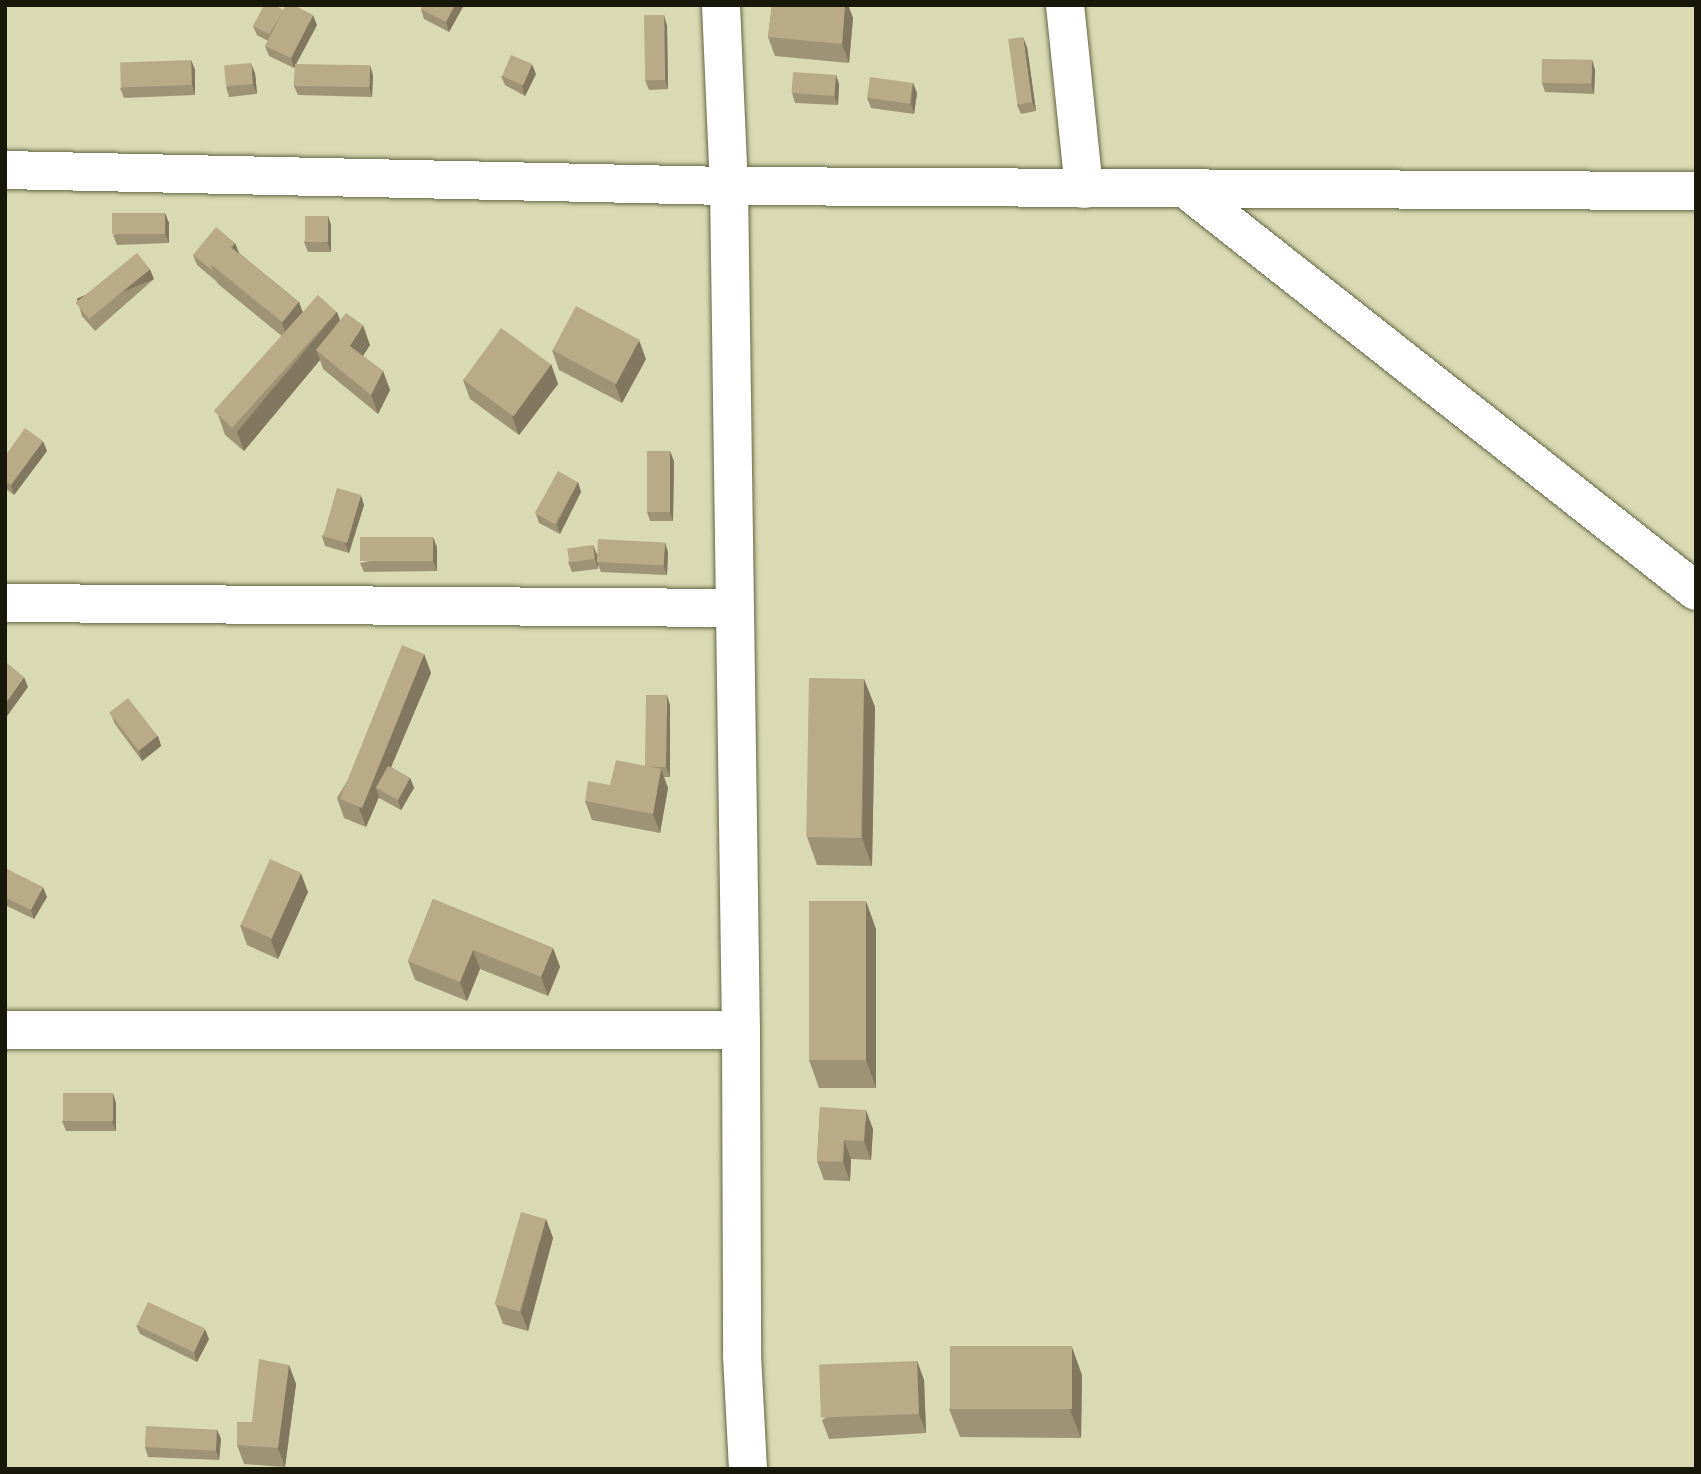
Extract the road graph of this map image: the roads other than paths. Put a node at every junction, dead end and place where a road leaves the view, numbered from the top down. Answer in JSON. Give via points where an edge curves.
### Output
{"nodes":[{"id":1,"x":721,"y":5,"type":"edge"},
{"id":2,"x":1065,"y":5,"type":"edge"},
{"id":3,"x":5,"y":170,"type":"edge"},
{"id":4,"x":729,"y":186,"type":"junction"},
{"id":5,"x":1084,"y":190,"type":"junction"},
{"id":6,"x":1187,"y":190,"type":"junction"},
{"id":7,"x":1696,"y":191,"type":"edge"},
{"id":8,"x":1696,"y":591,"type":"edge"},
{"id":9,"x":5,"y":603,"type":"edge"},
{"id":10,"x":736,"y":608,"type":"junction"},
{"id":11,"x":5,"y":1030,"type":"edge"},
{"id":12,"x":741,"y":1030,"type":"junction"},
{"id":13,"x":748,"y":1469,"type":"edge"}],
"edges":[{"from":1,"to":4,"type":"street"},
{"from":2,"to":5,"type":"street"},
{"from":3,"to":4,"type":"street"},
{"from":4,"to":5,"type":"street"},
{"from":4,"to":10,"type":"street"},
{"from":5,"to":6,"type":"street"},
{"from":6,"to":7,"type":"street"},
{"from":6,"to":8,"type":"street"},
{"from":9,"to":10,"type":"street"},
{"from":10,"to":12,"type":"street"},
{"from":11,"to":12,"type":"street"},
{"from":12,"to":13,"type":"street","via":[[742,1356]]}]}
